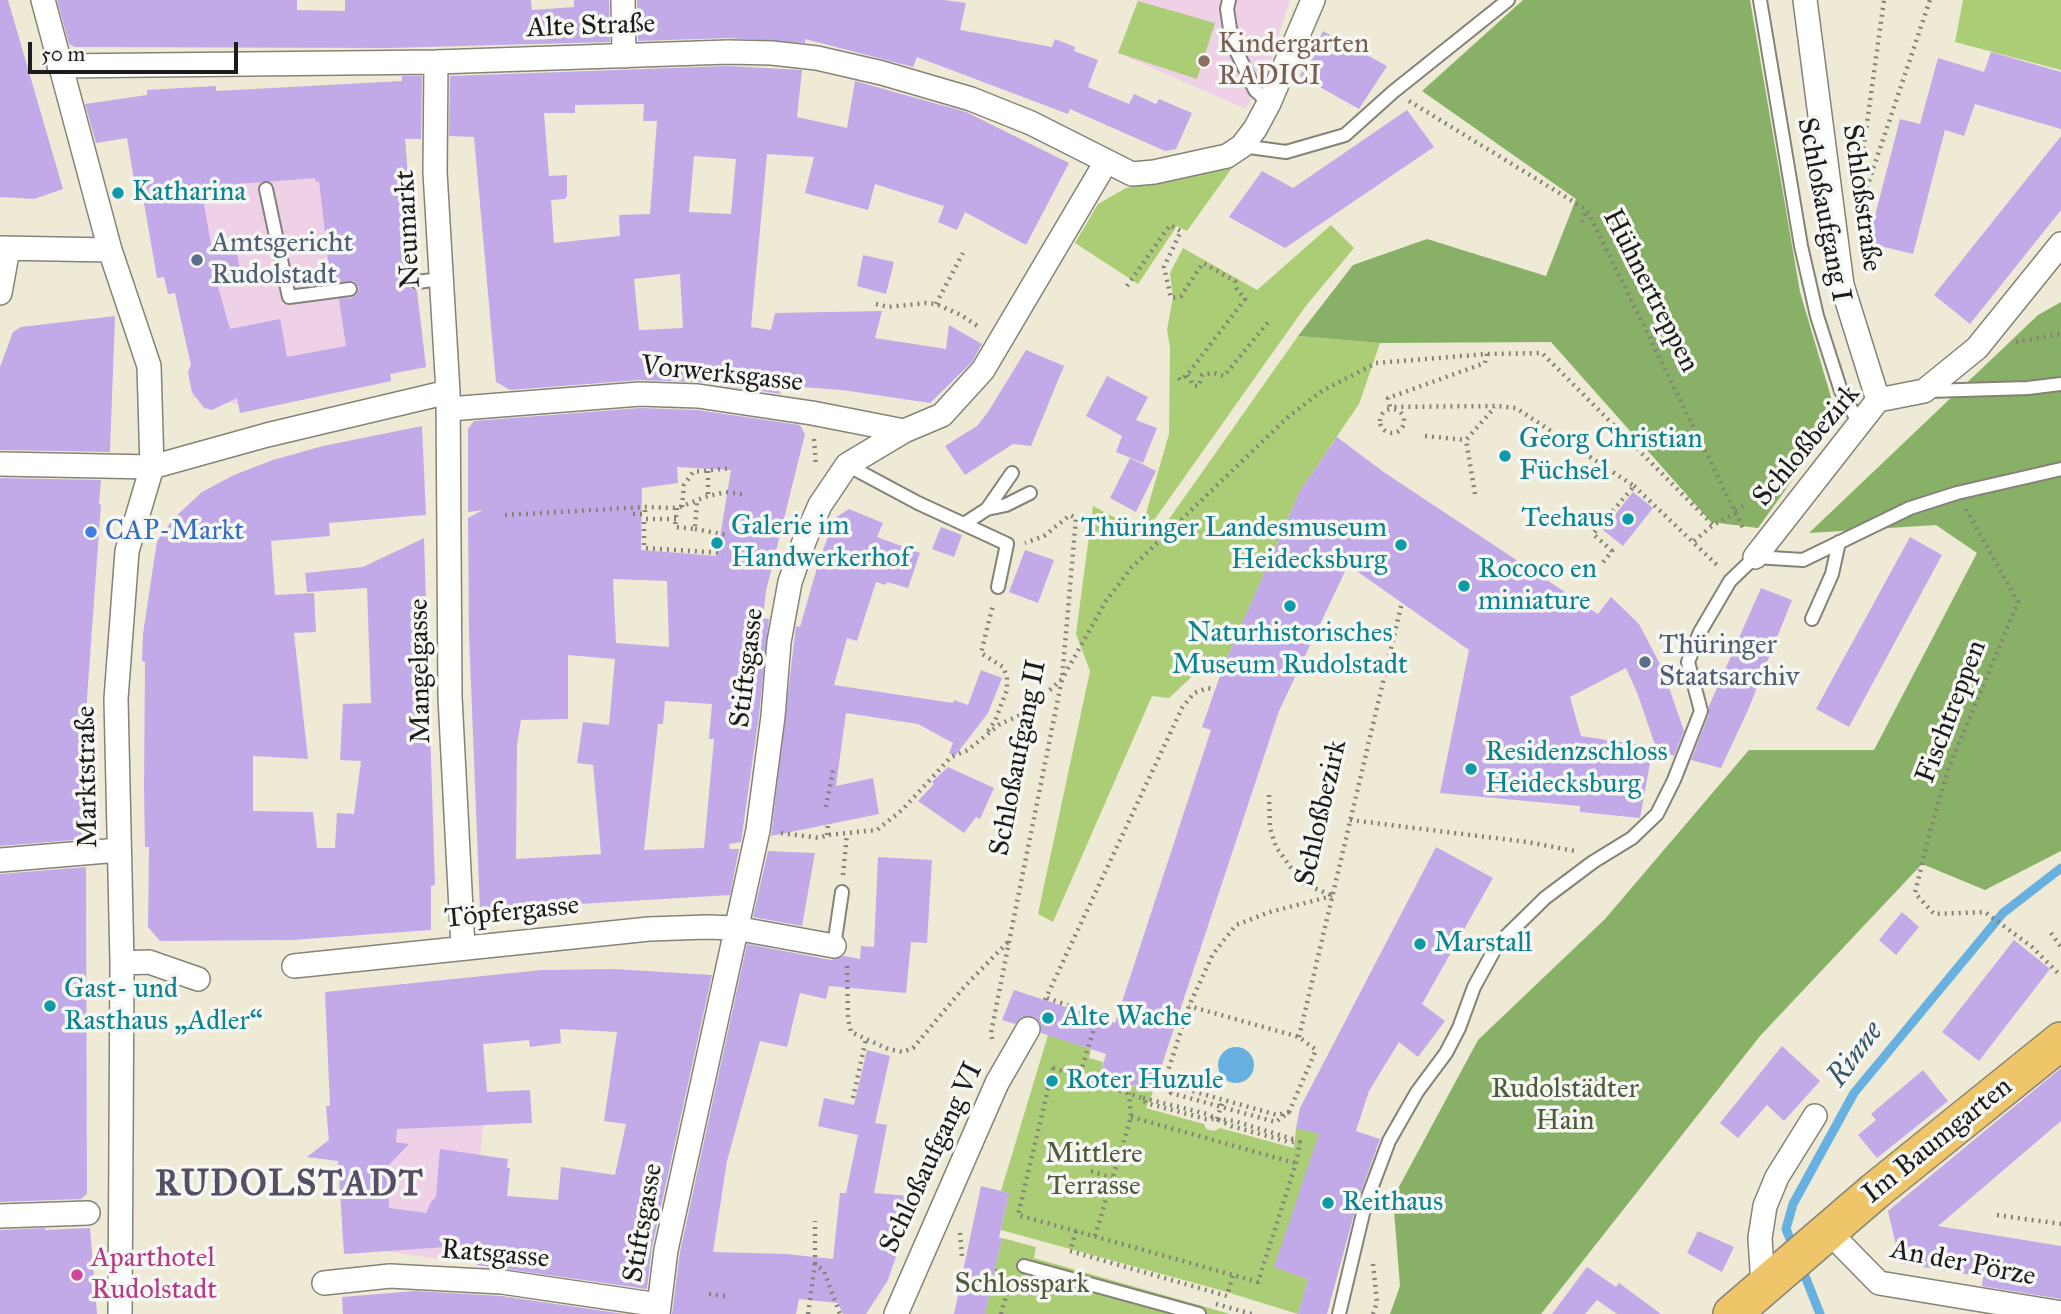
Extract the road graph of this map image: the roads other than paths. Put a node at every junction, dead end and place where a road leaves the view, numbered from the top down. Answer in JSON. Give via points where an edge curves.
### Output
{"nodes":[{"id":1,"x":43,"y":0,"type":"edge"},
{"id":2,"x":623,"y":0,"type":"edge"},
{"id":3,"x":1229,"y":0,"type":"edge"},
{"id":4,"x":1313,"y":0,"type":"edge"},
{"id":5,"x":1508,"y":0,"type":"edge"},
{"id":6,"x":1760,"y":0,"type":"edge"},
{"id":7,"x":1805,"y":0,"type":"edge"},
{"id":8,"x":624,"y":56,"type":"junction"},
{"id":9,"x":436,"y":62,"type":"junction"},
{"id":10,"x":59,"y":66,"type":"junction"},
{"id":11,"x":1269,"y":103,"type":"junction"},
{"id":12,"x":1242,"y":146,"type":"junction"},
{"id":13,"x":1106,"y":162,"type":"junction"},
{"id":14,"x":266,"y":189,"type":"dead end"},
{"id":15,"x":2061,"y":244,"type":"edge"},
{"id":16,"x":4,"y":249,"type":"edge"},
{"id":17,"x":110,"y":250,"type":"junction"},
{"id":18,"x":441,"y":279,"type":"junction"},
{"id":19,"x":416,"y":282,"type":"dead end"},
{"id":20,"x":350,"y":289,"type":"dead end"},
{"id":21,"x":0,"y":293,"type":"edge"},
{"id":22,"x":2061,"y":384,"type":"edge"},
{"id":23,"x":1924,"y":391,"type":"junction"},
{"id":24,"x":1878,"y":400,"type":"junction"},
{"id":25,"x":448,"y":401,"type":"junction"},
{"id":26,"x":1859,"y":423,"type":"junction"},
{"id":27,"x":904,"y":431,"type":"junction"},
{"id":28,"x":0,"y":464,"type":"edge"},
{"id":29,"x":847,"y":465,"type":"junction"},
{"id":30,"x":152,"y":467,"type":"junction"},
{"id":31,"x":2061,"y":469,"type":"edge"},
{"id":32,"x":1012,"y":473,"type":"dead end"},
{"id":33,"x":1030,"y":493,"type":"dead end"},
{"id":34,"x":987,"y":509,"type":"junction"},
{"id":35,"x":964,"y":524,"type":"junction"},
{"id":36,"x":1839,"y":542,"type":"junction"},
{"id":37,"x":1755,"y":557,"type":"junction"},
{"id":38,"x":998,"y":587,"type":"road end"},
{"id":39,"x":1812,"y":619,"type":"dead end"},
{"id":40,"x":119,"y":850,"type":"junction"},
{"id":41,"x":0,"y":860,"type":"edge"},
{"id":42,"x":842,"y":892,"type":"road end"},
{"id":43,"x":735,"y":928,"type":"junction"},
{"id":44,"x":834,"y":946,"type":"joint"},
{"id":45,"x":463,"y":948,"type":"junction"},
{"id":46,"x":122,"y":963,"type":"junction"},
{"id":47,"x":295,"y":966,"type":"dead end"},
{"id":48,"x":198,"y":979,"type":"dead end"},
{"id":49,"x":1028,"y":1029,"type":"dead end"},
{"id":50,"x":2061,"y":1041,"type":"edge"},
{"id":51,"x":1815,"y":1116,"type":"dead end"},
{"id":52,"x":88,"y":1213,"type":"dead end"},
{"id":53,"x":0,"y":1216,"type":"edge"},
{"id":54,"x":1823,"y":1237,"type":"junction"},
{"id":55,"x":1024,"y":1266,"type":"dead end"},
{"id":56,"x":1773,"y":1278,"type":"junction"},
{"id":57,"x":324,"y":1283,"type":"dead end"},
{"id":58,"x":658,"y":1309,"type":"edge"},
{"id":59,"x":2061,"y":1313,"type":"edge"},
{"id":60,"x":120,"y":1314,"type":"edge"},
{"id":61,"x":895,"y":1314,"type":"edge"},
{"id":62,"x":1199,"y":1314,"type":"edge"},
{"id":63,"x":1339,"y":1314,"type":"edge"},
{"id":64,"x":1732,"y":1314,"type":"edge"}],
"edges":[{"from":1,"to":10,"type":"street","name":"Marktstraße"},
{"from":2,"to":8,"type":"street"},
{"from":3,"to":11,"type":"lane","via":[[1232,42],[1255,90]]},
{"from":4,"to":11,"type":"street"},
{"from":5,"to":12,"type":"lane","via":[[1345,135],[1286,152]]},
{"from":6,"to":26,"type":"lane","name":"Schloßaufgang I","via":[[1817,316],[1841,391]]},
{"from":7,"to":24,"type":"street","name":"Schloßstraße","via":[[1842,285]]},
{"from":8,"to":9,"type":"street","name":"Alte Straße"},
{"from":8,"to":13,"type":"street","name":"Alte Straße","via":[[728,52],[817,58],[971,99],[1031,123]]},
{"from":9,"to":10,"type":"street","name":"Alte Straße"},
{"from":9,"to":18,"type":"street","name":"Neumarkt","via":[[435,172]]},
{"from":10,"to":17,"type":"street","name":"Marktstraße"},
{"from":11,"to":12,"type":"street"},
{"from":12,"to":13,"type":"street","via":[[1227,156],[1154,172],[1132,174]]},
{"from":13,"to":27,"type":"street","name":"Stiftsgasse","via":[[983,370],[942,415]]},
{"from":14,"to":20,"type":"lane","via":[[289,298]]},
{"from":15,"to":23,"type":"street","name":"Schloßbezirk","via":[[1977,348]]},
{"from":16,"to":17,"type":"street"},
{"from":16,"to":21,"type":"street"},
{"from":17,"to":30,"type":"street","name":"Marktstraße","via":[[149,366]]},
{"from":18,"to":19,"type":"lane"},
{"from":18,"to":25,"type":"street","name":"Neumarkt"},
{"from":22,"to":23,"type":"lane"},
{"from":23,"to":24,"type":"street","name":"Schloßbezirk"},
{"from":24,"to":26,"type":"street","name":"Schloßbezirk"},
{"from":25,"to":27,"type":"street","name":"Vorwerksgasse","via":[[698,396]]},
{"from":25,"to":30,"type":"street","name":"Vorwerksgasse","via":[[267,435]]},
{"from":25,"to":45,"type":"street","name":"Mangelgasse","via":[[450,697]]},
{"from":26,"to":37,"type":"street","name":"Schloßbezirk"},
{"from":27,"to":29,"type":"street","name":"Stiftsgasse"},
{"from":28,"to":30,"type":"street","name":"Vorwerksgasse"},
{"from":29,"to":35,"type":"lane"},
{"from":29,"to":43,"type":"street","name":"Stiftsgasse","via":[[820,505],[790,582],[758,830]]},
{"from":30,"to":40,"type":"street","name":"Marktstraße","via":[[127,551],[116,699]]},
{"from":31,"to":36,"type":"lane","via":[[1910,508]]},
{"from":32,"to":34,"type":"lane"},
{"from":33,"to":34,"type":"lane"},
{"from":34,"to":35,"type":"lane"},
{"from":35,"to":38,"type":"lane","via":[[1007,544]]},
{"from":36,"to":37,"type":"lane","via":[[1803,561]]},
{"from":36,"to":39,"type":"lane","via":[[1832,574]]},
{"from":37,"to":63,"type":"lane","via":[[1730,581],[1688,662],[1701,711],[1657,814],[1632,838],[1545,898],[1497,945],[1446,1054],[1389,1141],[1365,1205]]},
{"from":40,"to":41,"type":"street"},
{"from":40,"to":46,"type":"street","name":"Marktstraße"},
{"from":42,"to":44,"type":"lane"},
{"from":43,"to":44,"type":"street","name":"Töpfergasse"},
{"from":43,"to":45,"type":"street","name":"Töpfergasse","via":[[649,929]]},
{"from":43,"to":58,"type":"street","name":"Stiftsgasse","via":[[666,1250]]},
{"from":45,"to":47,"type":"street","name":"Töpfergasse"},
{"from":46,"to":48,"type":"street","via":[[149,962]]},
{"from":46,"to":60,"type":"street","name":"Marktstraße"},
{"from":49,"to":61,"type":"street","name":"Schloßaufgang VI","via":[[998,1083]]},
{"from":50,"to":54,"type":"main road","name":"Im Baumgarten"},
{"from":51,"to":56,"type":"street","via":[[1777,1177],[1765,1206],[1760,1238]]},
{"from":52,"to":53,"type":"street"},
{"from":54,"to":56,"type":"main road","name":"Im Baumgarten"},
{"from":54,"to":59,"type":"street","name":"An der Pörze","via":[[1879,1283]]},
{"from":55,"to":62,"type":"lane"},
{"from":56,"to":64,"type":"main road","name":"Im Baumgarten"},
{"from":57,"to":58,"type":"street","name":"Ratsgasse","via":[[390,1276],[502,1282]]}]}
